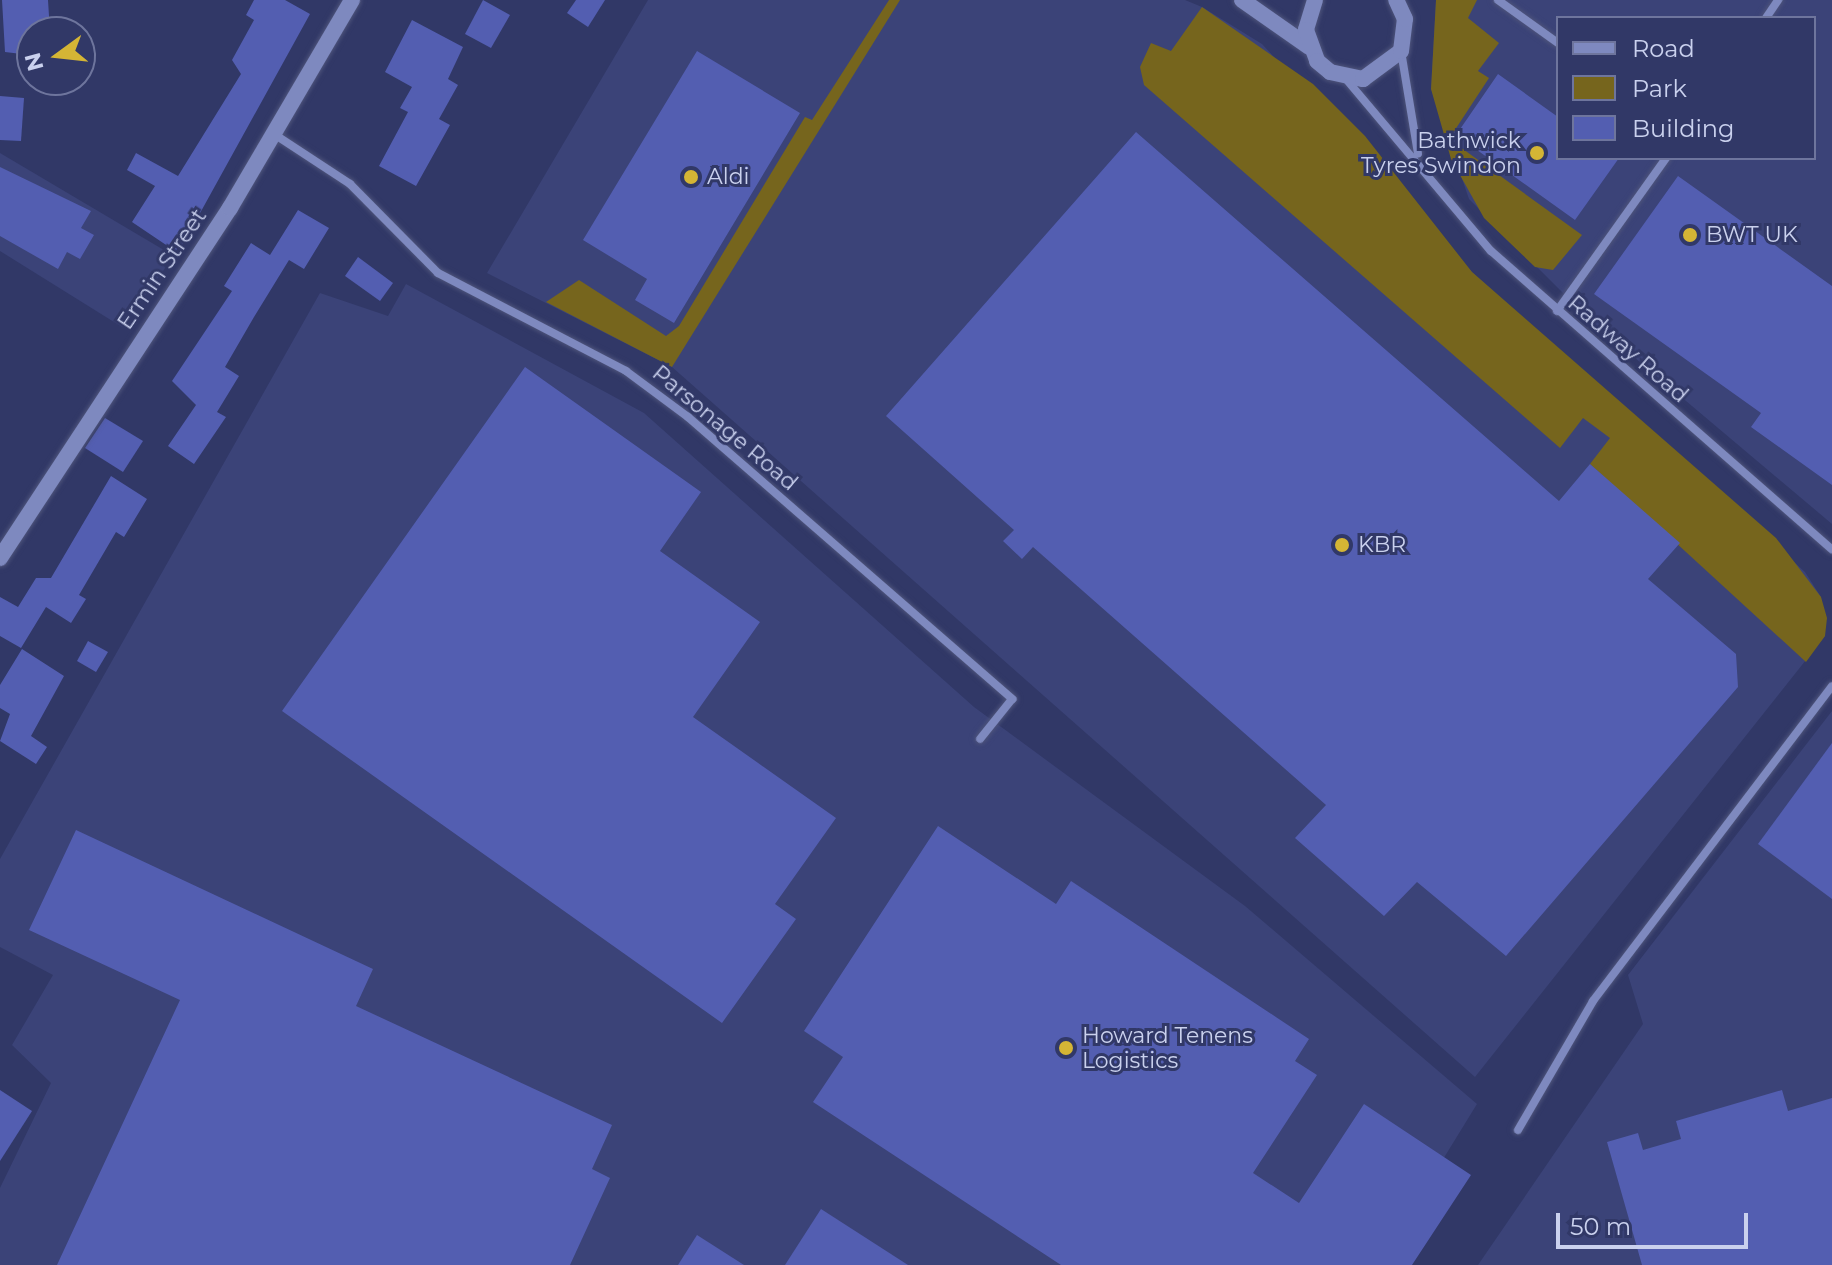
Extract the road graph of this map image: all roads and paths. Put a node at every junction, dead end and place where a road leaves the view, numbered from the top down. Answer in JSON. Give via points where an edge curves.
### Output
{"nodes":[{"id":1,"x":352,"y":0,"type":"edge"},
{"id":2,"x":1242,"y":0,"type":"edge"},
{"id":3,"x":1315,"y":0,"type":"edge"},
{"id":4,"x":1396,"y":0,"type":"edge"},
{"id":5,"x":1410,"y":0,"type":"edge"},
{"id":6,"x":1498,"y":0,"type":"edge"},
{"id":7,"x":1405,"y":19,"type":"junction"},
{"id":8,"x":1556,"y":42,"type":"edge"},
{"id":9,"x":1309,"y":47,"type":"junction"},
{"id":10,"x":1401,"y":51,"type":"junction"},
{"id":11,"x":1346,"y":78,"type":"junction"},
{"id":12,"x":274,"y":134,"type":"junction"},
{"id":13,"x":1419,"y":159,"type":"junction"},
{"id":14,"x":1665,"y":160,"type":"edge"},
{"id":15,"x":1557,"y":311,"type":"junction"},
{"id":16,"x":1832,"y":550,"type":"edge"},
{"id":17,"x":0,"y":558,"type":"edge"},
{"id":18,"x":1832,"y":686,"type":"edge"},
{"id":19,"x":980,"y":739,"type":"dead end"},
{"id":20,"x":1518,"y":1130,"type":"dead end"}],
"edges":[{"from":1,"to":12,"type":"main road","name":"Ermin Street"},
{"from":2,"to":9,"type":"main road"},
{"from":3,"to":9,"type":"main road"},
{"from":4,"to":7,"type":"main road"},
{"from":5,"to":7,"type":"main road"},
{"from":6,"to":8,"type":"street"},
{"from":7,"to":10,"type":"main road"},
{"from":9,"to":11,"type":"main road"},
{"from":10,"to":11,"type":"main road","via":[[1378,74]]},
{"from":10,"to":13,"type":"street","name":"Radway Road"},
{"from":11,"to":13,"type":"street","name":"Radway Road"},
{"from":12,"to":17,"type":"main road","name":"Ermin Street"},
{"from":12,"to":19,"type":"street","name":"Parsonage Road","via":[[350,184],[438,273],[626,371],[688,417],[1012,699]]},
{"from":13,"to":15,"type":"street","name":"Radway Road","via":[[1475,235]]},
{"from":14,"to":15,"type":"street"},
{"from":15,"to":16,"type":"street","name":"Radway Road"},
{"from":18,"to":20,"type":"street","via":[[1593,1001]]}]}
